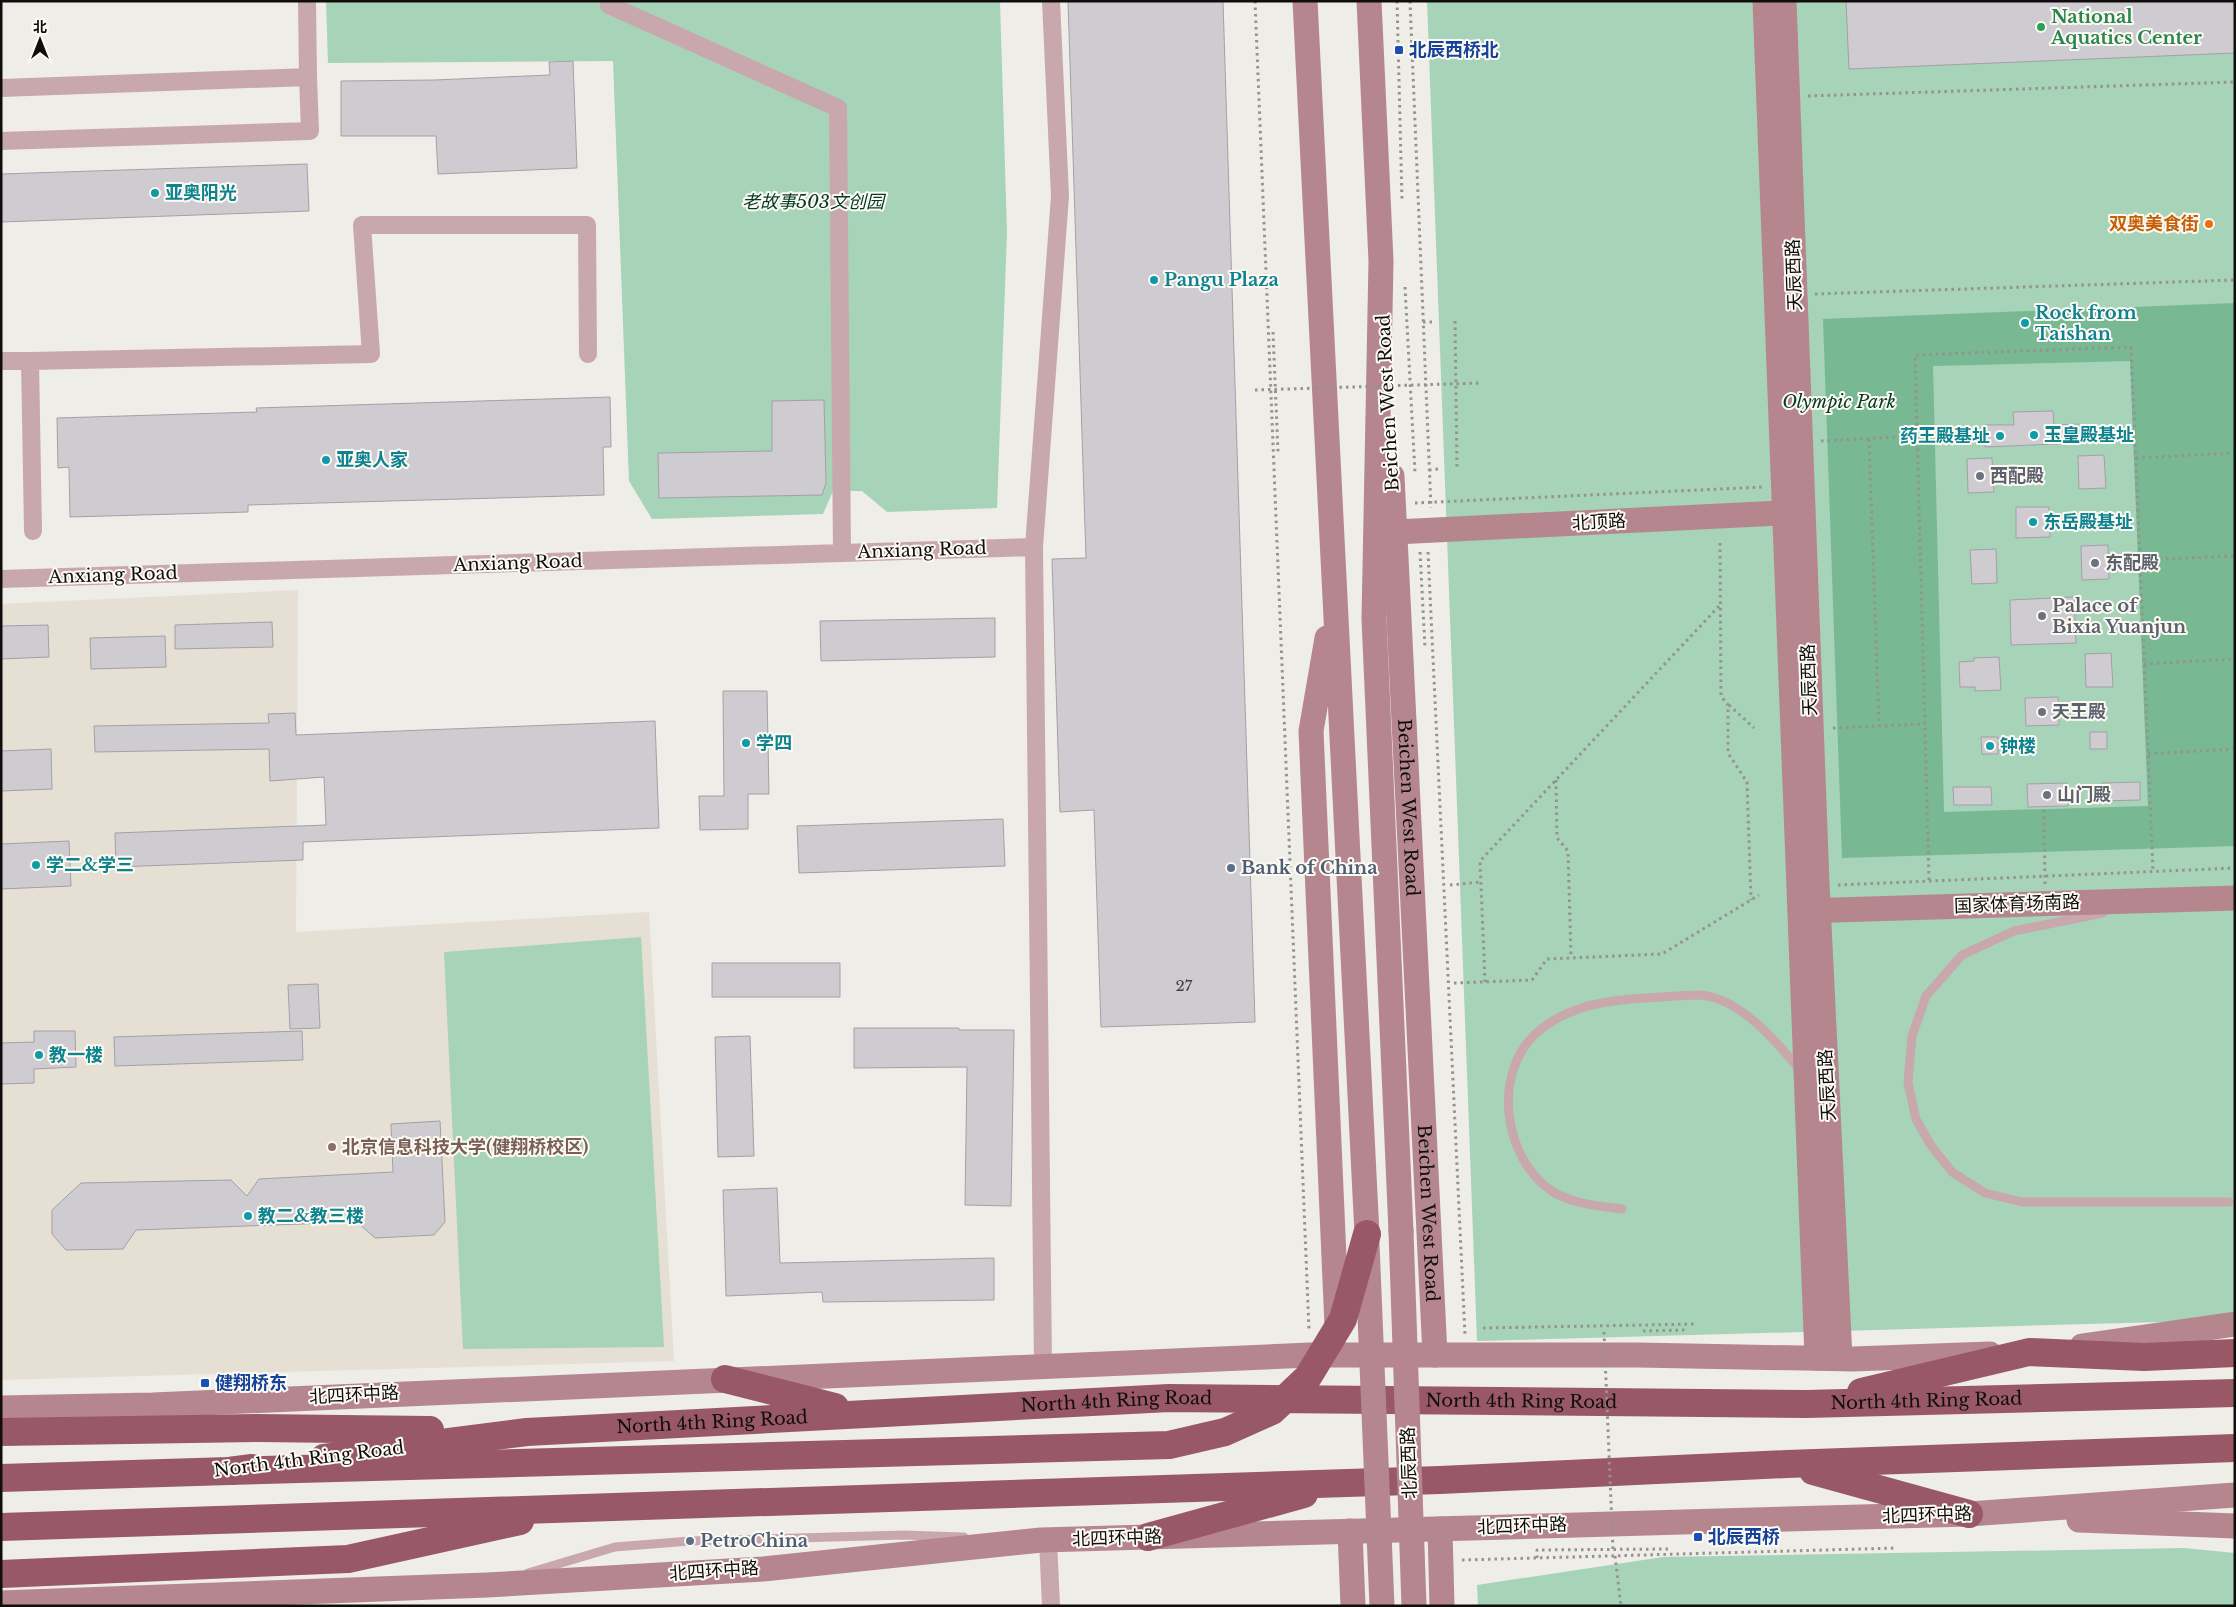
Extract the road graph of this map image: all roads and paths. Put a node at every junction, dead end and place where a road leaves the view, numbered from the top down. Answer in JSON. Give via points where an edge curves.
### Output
{"nodes":[{"id":1,"x":307,"y":1,"type":"edge"},
{"id":2,"x":609,"y":1,"type":"edge"},
{"id":3,"x":1051,"y":1,"type":"edge"},
{"id":4,"x":1255,"y":1,"type":"edge"},
{"id":5,"x":1305,"y":1,"type":"edge"},
{"id":6,"x":1369,"y":1,"type":"edge"},
{"id":7,"x":1410,"y":1,"type":"edge"},
{"id":8,"x":1765,"y":1,"type":"edge"},
{"id":9,"x":1784,"y":1,"type":"edge"},
{"id":10,"x":308,"y":77,"type":"junction"},
{"id":11,"x":2235,"y":82,"type":"edge"},
{"id":12,"x":1,"y":88,"type":"edge"},
{"id":13,"x":1805,"y":96,"type":"dead end"},
{"id":14,"x":1,"y":141,"type":"edge"},
{"id":15,"x":1381,"y":261,"type":"junction"},
{"id":16,"x":2235,"y":280,"type":"edge"},
{"id":17,"x":1812,"y":294,"type":"dead end"},
{"id":18,"x":1455,"y":321,"type":"dead end"},
{"id":19,"x":1423,"y":322,"type":"junction"},
{"id":20,"x":1432,"y":322,"type":"dead end"},
{"id":21,"x":1274,"y":332,"type":"dead end"},
{"id":22,"x":588,"y":354,"type":"dead end"},
{"id":23,"x":1,"y":361,"type":"edge"},
{"id":24,"x":30,"y":362,"type":"junction"},
{"id":25,"x":1480,"y":383,"type":"dead end"},
{"id":26,"x":1456,"y":384,"type":"junction"},
{"id":27,"x":1276,"y":389,"type":"junction"},
{"id":28,"x":1255,"y":390,"type":"dead end"},
{"id":29,"x":1917,"y":436,"type":"junction"},
{"id":30,"x":1869,"y":439,"type":"junction"},
{"id":31,"x":1818,"y":442,"type":"dead end"},
{"id":32,"x":1278,"y":452,"type":"dead end"},
{"id":33,"x":2235,"y":453,"type":"edge"},
{"id":34,"x":2136,"y":458,"type":"junction"},
{"id":35,"x":1457,"y":468,"type":"dead end"},
{"id":36,"x":1438,"y":469,"type":"dead end"},
{"id":37,"x":1429,"y":470,"type":"junction"},
{"id":38,"x":1430,"y":485,"type":"dead end"},
{"id":39,"x":1784,"y":485,"type":"junction"},
{"id":40,"x":1431,"y":502,"type":"junction"},
{"id":41,"x":1393,"y":504,"type":"junction"},
{"id":42,"x":1794,"y":512,"type":"junction"},
{"id":43,"x":1432,"y":530,"type":"junction"},
{"id":44,"x":33,"y":531,"type":"dead end"},
{"id":45,"x":1395,"y":532,"type":"junction"},
{"id":46,"x":1720,"y":543,"type":"dead end"},
{"id":47,"x":1034,"y":547,"type":"junction"},
{"id":48,"x":842,"y":553,"type":"junction"},
{"id":49,"x":2235,"y":556,"type":"edge"},
{"id":50,"x":2140,"y":560,"type":"junction"},
{"id":51,"x":1,"y":579,"type":"edge"},
{"id":52,"x":1335,"y":592,"type":"junction"},
{"id":53,"x":1721,"y":604,"type":"junction"},
{"id":54,"x":2235,"y":659,"type":"edge"},
{"id":55,"x":2144,"y":664,"type":"junction"},
{"id":56,"x":1728,"y":705,"type":"junction"},
{"id":57,"x":1925,"y":724,"type":"junction"},
{"id":58,"x":1879,"y":726,"type":"junction"},
{"id":59,"x":1754,"y":728,"type":"dead end"},
{"id":60,"x":1828,"y":728,"type":"dead end"},
{"id":61,"x":2235,"y":749,"type":"edge"},
{"id":62,"x":2148,"y":754,"type":"junction"},
{"id":63,"x":1556,"y":780,"type":"junction"},
{"id":64,"x":2044,"y":810,"type":"dead end"},
{"id":65,"x":2235,"y":868,"type":"edge"},
{"id":66,"x":2153,"y":871,"type":"junction"},
{"id":67,"x":2045,"y":874,"type":"junction"},
{"id":68,"x":1930,"y":880,"type":"junction"},
{"id":69,"x":1481,"y":882,"type":"junction"},
{"id":70,"x":1817,"y":883,"type":"junction"},
{"id":71,"x":1450,"y":885,"type":"dead end"},
{"id":72,"x":1759,"y":895,"type":"dead end"},
{"id":73,"x":2235,"y":898,"type":"edge"},
{"id":74,"x":1751,"y":900,"type":"junction"},
{"id":75,"x":2166,"y":900,"type":"junction"},
{"id":76,"x":2046,"y":903,"type":"junction"},
{"id":77,"x":1809,"y":911,"type":"junction"},
{"id":78,"x":1571,"y":957,"type":"junction"},
{"id":79,"x":1485,"y":982,"type":"junction"},
{"id":80,"x":1454,"y":983,"type":"dead end"},
{"id":81,"x":1806,"y":1077,"type":"junction"},
{"id":82,"x":2229,"y":1202,"type":"dead end"},
{"id":83,"x":1622,"y":1208,"type":"dead end"},
{"id":84,"x":1401,"y":1231,"type":"joint"},
{"id":85,"x":1367,"y":1234,"type":"junction"},
{"id":86,"x":1697,"y":1324,"type":"dead end"},
{"id":87,"x":2235,"y":1324,"type":"edge"},
{"id":88,"x":1483,"y":1328,"type":"dead end"},
{"id":89,"x":1604,"y":1332,"type":"dead end"},
{"id":90,"x":2029,"y":1352,"type":"junction"},
{"id":91,"x":2235,"y":1353,"type":"edge"},
{"id":92,"x":1310,"y":1354,"type":"junction"},
{"id":93,"x":1339,"y":1354,"type":"junction"},
{"id":94,"x":1435,"y":1354,"type":"junction"},
{"id":95,"x":1466,"y":1355,"type":"junction"},
{"id":96,"x":1829,"y":1358,"type":"junction"},
{"id":97,"x":1043,"y":1366,"type":"junction"},
{"id":98,"x":726,"y":1378,"type":"junction"},
{"id":99,"x":2235,"y":1393,"type":"edge"},
{"id":100,"x":1806,"y":1404,"type":"junction"},
{"id":101,"x":1,"y":1408,"type":"edge"},
{"id":102,"x":860,"y":1414,"type":"junction"},
{"id":103,"x":1,"y":1432,"type":"edge"},
{"id":104,"x":527,"y":1432,"type":"junction"},
{"id":105,"x":2235,"y":1448,"type":"edge"},
{"id":106,"x":1787,"y":1464,"type":"junction"},
{"id":107,"x":229,"y":1471,"type":"junction"},
{"id":108,"x":1,"y":1478,"type":"edge"},
{"id":109,"x":1348,"y":1482,"type":"junction"},
{"id":110,"x":2235,"y":1495,"type":"edge"},
{"id":111,"x":590,"y":1506,"type":"junction"},
{"id":112,"x":1969,"y":1514,"type":"junction"},
{"id":113,"x":2235,"y":1526,"type":"edge"},
{"id":114,"x":1,"y":1527,"type":"edge"},
{"id":115,"x":1440,"y":1529,"type":"junction"},
{"id":116,"x":1350,"y":1531,"type":"junction"},
{"id":117,"x":1148,"y":1537,"type":"junction"},
{"id":118,"x":1044,"y":1540,"type":"junction"},
{"id":119,"x":1897,"y":1548,"type":"dead end"},
{"id":120,"x":1613,"y":1550,"type":"junction"},
{"id":121,"x":1669,"y":1550,"type":"dead end"},
{"id":122,"x":1615,"y":1556,"type":"junction"},
{"id":123,"x":1537,"y":1558,"type":"junction"},
{"id":124,"x":1462,"y":1560,"type":"dead end"},
{"id":125,"x":1,"y":1574,"type":"edge"},
{"id":126,"x":340,"y":1598,"type":"edge"},
{"id":127,"x":1,"y":1603,"type":"edge"},
{"id":128,"x":1051,"y":1606,"type":"edge"},
{"id":129,"x":1353,"y":1606,"type":"edge"},
{"id":130,"x":1382,"y":1606,"type":"edge"},
{"id":131,"x":1414,"y":1606,"type":"edge"},
{"id":132,"x":1442,"y":1606,"type":"edge"},
{"id":133,"x":1621,"y":1606,"type":"edge"}],
"edges":[{"from":1,"to":10,"type":"street"},
{"from":2,"to":48,"type":"street","via":[[609,5],[838,108]]},
{"from":3,"to":47,"type":"street","via":[[1060,196]]},
{"from":4,"to":92,"type":"path"},
{"from":5,"to":52,"type":"street"},
{"from":6,"to":15,"type":"street","name":"Beichen West Road"},
{"from":7,"to":19,"type":"path"},
{"from":7,"to":40,"type":"path"},
{"from":8,"to":39,"type":"street","name":"天辰西路"},
{"from":9,"to":42,"type":"street","name":"天辰西路"},
{"from":10,"to":12,"type":"street"},
{"from":10,"to":14,"type":"street","via":[[310,130]]},
{"from":11,"to":13,"type":"path"},
{"from":15,"to":41,"type":"street","name":"Beichen West Road"},
{"from":15,"to":84,"type":"street","name":"Beichen West Road","via":[[1374,619]]},
{"from":16,"to":17,"type":"path"},
{"from":18,"to":26,"type":"path"},
{"from":19,"to":20,"type":"path"},
{"from":19,"to":37,"type":"path"},
{"from":21,"to":27,"type":"path"},
{"from":22,"to":24,"type":"street","via":[[587,225],[362,225],[371,354]]},
{"from":23,"to":24,"type":"street"},
{"from":24,"to":44,"type":"street"},
{"from":25,"to":26,"type":"path","bridge":true},
{"from":26,"to":27,"type":"path","bridge":true},
{"from":26,"to":35,"type":"path"},
{"from":27,"to":28,"type":"path","bridge":true},
{"from":27,"to":32,"type":"path"},
{"from":29,"to":30,"type":"path"},
{"from":29,"to":34,"type":"path","via":[[1915,355],[2131,347]]},
{"from":29,"to":57,"type":"path"},
{"from":30,"to":31,"type":"path"},
{"from":30,"to":58,"type":"path"},
{"from":33,"to":34,"type":"path"},
{"from":34,"to":50,"type":"path"},
{"from":36,"to":37,"type":"path"},
{"from":37,"to":38,"type":"path"},
{"from":39,"to":40,"type":"path"},
{"from":39,"to":42,"type":"street","name":"天辰西路"},
{"from":40,"to":41,"type":"path"},
{"from":40,"to":43,"type":"path"},
{"from":41,"to":45,"type":"street","name":"Beichen West Road"},
{"from":42,"to":43,"type":"street","name":"北顶路"},
{"from":42,"to":70,"type":"street","name":"天辰西路"},
{"from":42,"to":77,"type":"street","name":"天辰西路"},
{"from":43,"to":45,"type":"street","name":"北顶路"},
{"from":43,"to":95,"type":"path","via":[[1428,550]]},
{"from":45,"to":94,"type":"street","name":"Beichen West Road"},
{"from":46,"to":53,"type":"path"},
{"from":47,"to":48,"type":"street","name":"Anxiang Road"},
{"from":47,"to":97,"type":"street"},
{"from":48,"to":51,"type":"street","name":"Anxiang Road"},
{"from":49,"to":50,"type":"path"},
{"from":50,"to":55,"type":"path"},
{"from":52,"to":85,"type":"street"},
{"from":52,"to":93,"type":"street","via":[[1311,731]]},
{"from":53,"to":56,"type":"path","via":[[1721,696]]},
{"from":53,"to":63,"type":"path"},
{"from":54,"to":55,"type":"path"},
{"from":55,"to":62,"type":"path"},
{"from":56,"to":59,"type":"path"},
{"from":56,"to":74,"type":"path","via":[[1728,753],[1747,782]]},
{"from":57,"to":58,"type":"path"},
{"from":57,"to":68,"type":"path"},
{"from":58,"to":60,"type":"path"},
{"from":61,"to":62,"type":"path"},
{"from":62,"to":66,"type":"path"},
{"from":63,"to":69,"type":"path","via":[[1480,861]]},
{"from":63,"to":78,"type":"path","via":[[1557,838],[1568,851]]},
{"from":64,"to":67,"type":"path"},
{"from":65,"to":66,"type":"path"},
{"from":66,"to":67,"type":"path"},
{"from":67,"to":68,"type":"path"},
{"from":67,"to":76,"type":"path"},
{"from":68,"to":70,"type":"path"},
{"from":69,"to":71,"type":"path"},
{"from":69,"to":79,"type":"path"},
{"from":70,"to":77,"type":"street","name":"天辰西路"},
{"from":72,"to":74,"type":"path"},
{"from":73,"to":75,"type":"street","name":"国家体育场南路"},
{"from":74,"to":78,"type":"path","via":[[1662,954]]},
{"from":75,"to":76,"type":"street","name":"国家体育场南路"},
{"from":75,"to":82,"type":"lane","via":[[2014,930],[1962,956],[1926,996],[1912,1036],[1908,1083],[1916,1119],[1930,1144],[1952,1172],[1985,1193],[2022,1202]]},
{"from":76,"to":77,"type":"street","name":"国家体育场南路"},
{"from":77,"to":81,"type":"street","name":"天辰西路"},
{"from":77,"to":96,"type":"street","name":"天辰西路"},
{"from":78,"to":79,"type":"path","via":[[1548,959],[1532,980]]},
{"from":79,"to":80,"type":"path"},
{"from":81,"to":83,"type":"lane","via":[[1770,1035],[1748,1016],[1724,1002],[1701,995],[1593,1003],[1564,1014],[1539,1030],[1520,1053],[1511,1078],[1508,1108],[1513,1140],[1532,1171],[1552,1191],[1582,1204]]},
{"from":81,"to":96,"type":"street","name":"天辰西路"},
{"from":84,"to":131,"type":"street","name":"北辰西路","bridge":true},
{"from":85,"to":107,"type":"highway","bridge":true,"via":[[1343,1319],[1308,1377],[1272,1411],[1225,1432],[1169,1445]]},
{"from":85,"to":130,"type":"street","name":"北辰西路","bridge":true},
{"from":86,"to":88,"type":"path"},
{"from":87,"to":90,"type":"street","name":"北四环中路"},
{"from":89,"to":120,"type":"path","bridge":true},
{"from":90,"to":91,"type":"highway","via":[[2144,1357]]},
{"from":90,"to":96,"type":"street","name":"北四环中路"},
{"from":90,"to":100,"type":"highway"},
{"from":92,"to":93,"type":"street","name":"北四环中路"},
{"from":92,"to":97,"type":"street","name":"北四环中路"},
{"from":93,"to":94,"type":"street","name":"北四环中路"},
{"from":94,"to":95,"type":"street","name":"北四环中路"},
{"from":95,"to":96,"type":"street","name":"北四环中路"},
{"from":97,"to":98,"type":"street","name":"北四环中路"},
{"from":98,"to":101,"type":"street","name":"北四环中路","via":[[162,1404]]},
{"from":98,"to":102,"type":"highway"},
{"from":99,"to":100,"type":"highway","name":"North 4th Ring Road"},
{"from":100,"to":102,"type":"highway","name":"North 4th Ring Road","via":[[1169,1398]]},
{"from":102,"to":104,"type":"highway","name":"North 4th Ring Road"},
{"from":103,"to":104,"type":"highway","via":[[256,1428]]},
{"from":104,"to":107,"type":"highway","name":"North 4th Ring Road"},
{"from":105,"to":106,"type":"highway"},
{"from":106,"to":109,"type":"highway"},
{"from":106,"to":112,"type":"highway"},
{"from":107,"to":108,"type":"highway","name":"North 4th Ring Road"},
{"from":109,"to":111,"type":"highway"},
{"from":109,"to":117,"type":"highway"},
{"from":110,"to":112,"type":"street","name":"北四环中路"},
{"from":111,"to":114,"type":"highway"},
{"from":111,"to":125,"type":"highway","via":[[348,1559]]},
{"from":112,"to":113,"type":"street"},
{"from":112,"to":115,"type":"street","name":"北四环中路"},
{"from":115,"to":116,"type":"street","name":"北四环中路"},
{"from":115,"to":132,"type":"street"},
{"from":116,"to":117,"type":"street","name":"北四环中路"},
{"from":116,"to":129,"type":"street"},
{"from":117,"to":118,"type":"street","name":"北四环中路"},
{"from":118,"to":126,"type":"street","name":"北四环中路","via":[[763,1569],[487,1585]]},
{"from":118,"to":128,"type":"street"},
{"from":119,"to":122,"type":"path"},
{"from":120,"to":121,"type":"path"},
{"from":120,"to":123,"type":"path","via":[[1537,1550]]},
{"from":122,"to":123,"type":"path"},
{"from":122,"to":133,"type":"path"},
{"from":123,"to":124,"type":"path"},
{"from":126,"to":127,"type":"street","name":"北四环中路"}]}
